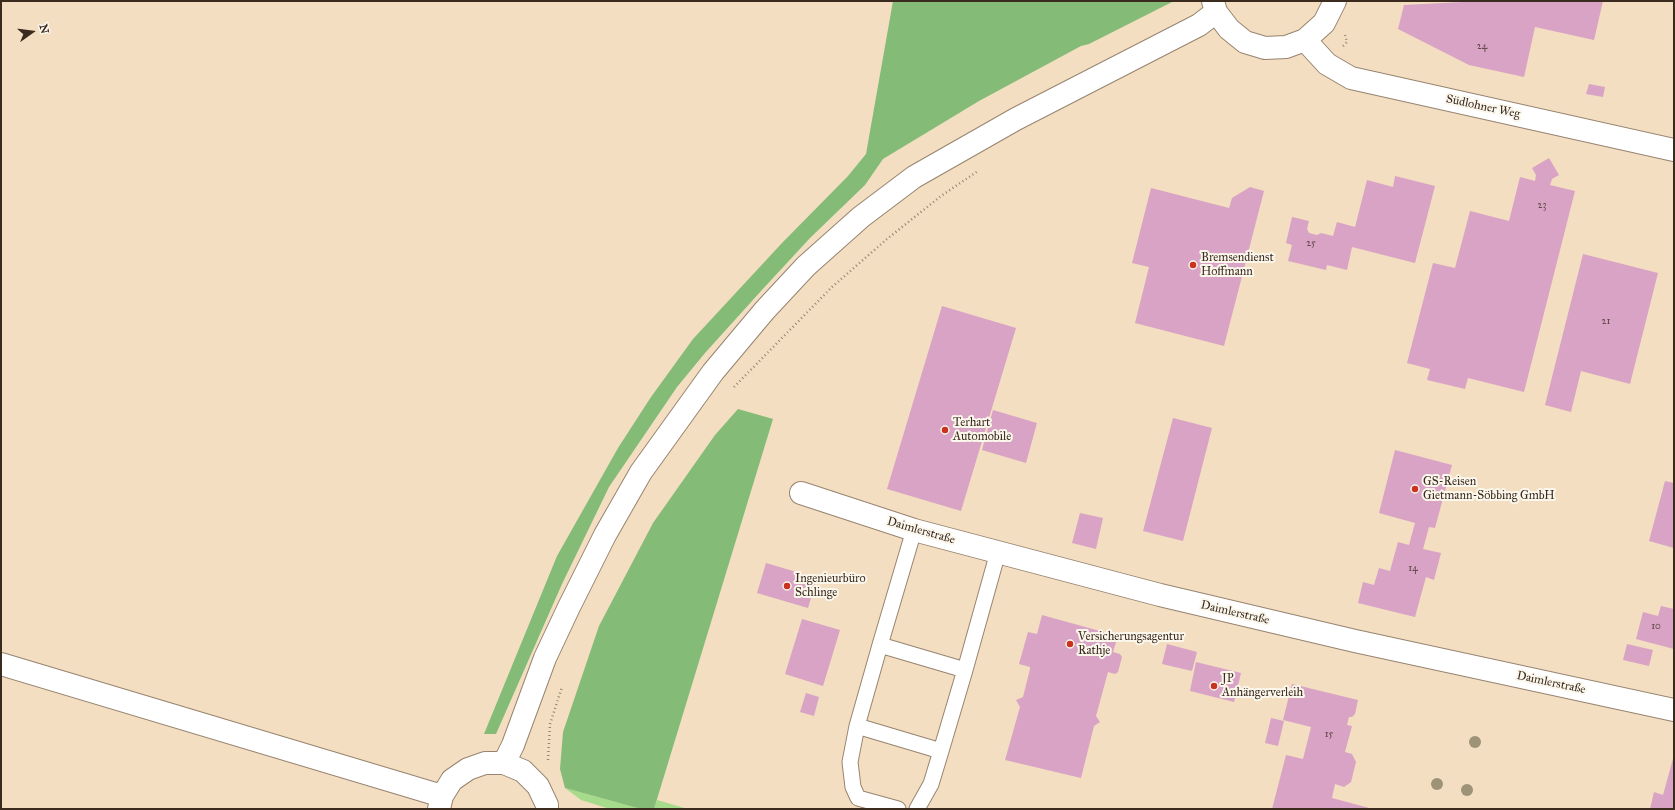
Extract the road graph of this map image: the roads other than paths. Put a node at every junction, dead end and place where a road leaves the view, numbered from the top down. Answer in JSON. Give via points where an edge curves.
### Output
{"nodes":[{"id":1,"x":1335,"y":1,"type":"edge"},
{"id":2,"x":1215,"y":7,"type":"edge"},
{"id":3,"x":1306,"y":40,"type":"junction"},
{"id":4,"x":1674,"y":150,"type":"edge"},
{"id":5,"x":801,"y":493,"type":"dead end"},
{"id":6,"x":914,"y":530,"type":"junction"},
{"id":7,"x":998,"y":552,"type":"junction"},
{"id":8,"x":880,"y":645,"type":"junction"},
{"id":9,"x":1,"y":664,"type":"edge"},
{"id":10,"x":964,"y":670,"type":"junction"},
{"id":11,"x":1674,"y":710,"type":"edge"},
{"id":12,"x":857,"y":726,"type":"junction"},
{"id":13,"x":941,"y":751,"type":"junction"},
{"id":14,"x":504,"y":763,"type":"junction"},
{"id":15,"x":441,"y":802,"type":"edge"},
{"id":16,"x":547,"y":809,"type":"edge"},
{"id":17,"x":898,"y":809,"type":"edge"},
{"id":18,"x":917,"y":809,"type":"edge"}],
"edges":[{"from":1,"to":3,"type":"street","via":[[1324,23]]},
{"from":2,"to":3,"type":"street","via":[[1228,29],[1246,42],[1265,48],[1286,47]]},
{"from":2,"to":14,"type":"street","via":[[1199,25],[1016,119],[914,177],[861,217],[806,266],[713,372],[641,472],[605,536],[545,658]]},
{"from":3,"to":4,"type":"street","name":"Südlohner Weg","via":[[1327,64],[1351,78]]},
{"from":5,"to":6,"type":"street","name":"Daimlerstraße"},
{"from":6,"to":7,"type":"street","name":"Daimlerstraße"},
{"from":6,"to":8,"type":"lane"},
{"from":7,"to":10,"type":"lane"},
{"from":7,"to":11,"type":"street","name":"Daimlerstraße","via":[[1107,582],[1355,641]]},
{"from":8,"to":10,"type":"lane"},
{"from":8,"to":12,"type":"lane"},
{"from":9,"to":15,"type":"street"},
{"from":10,"to":13,"type":"lane"},
{"from":12,"to":13,"type":"lane"},
{"from":12,"to":17,"type":"lane","via":[[850,762],[853,787],[858,798]]},
{"from":13,"to":18,"type":"lane","via":[[931,784]]},
{"from":14,"to":15,"type":"street","via":[[485,763],[468,769],[452,780]]},
{"from":14,"to":16,"type":"street","via":[[523,771],[538,786]]}]}
